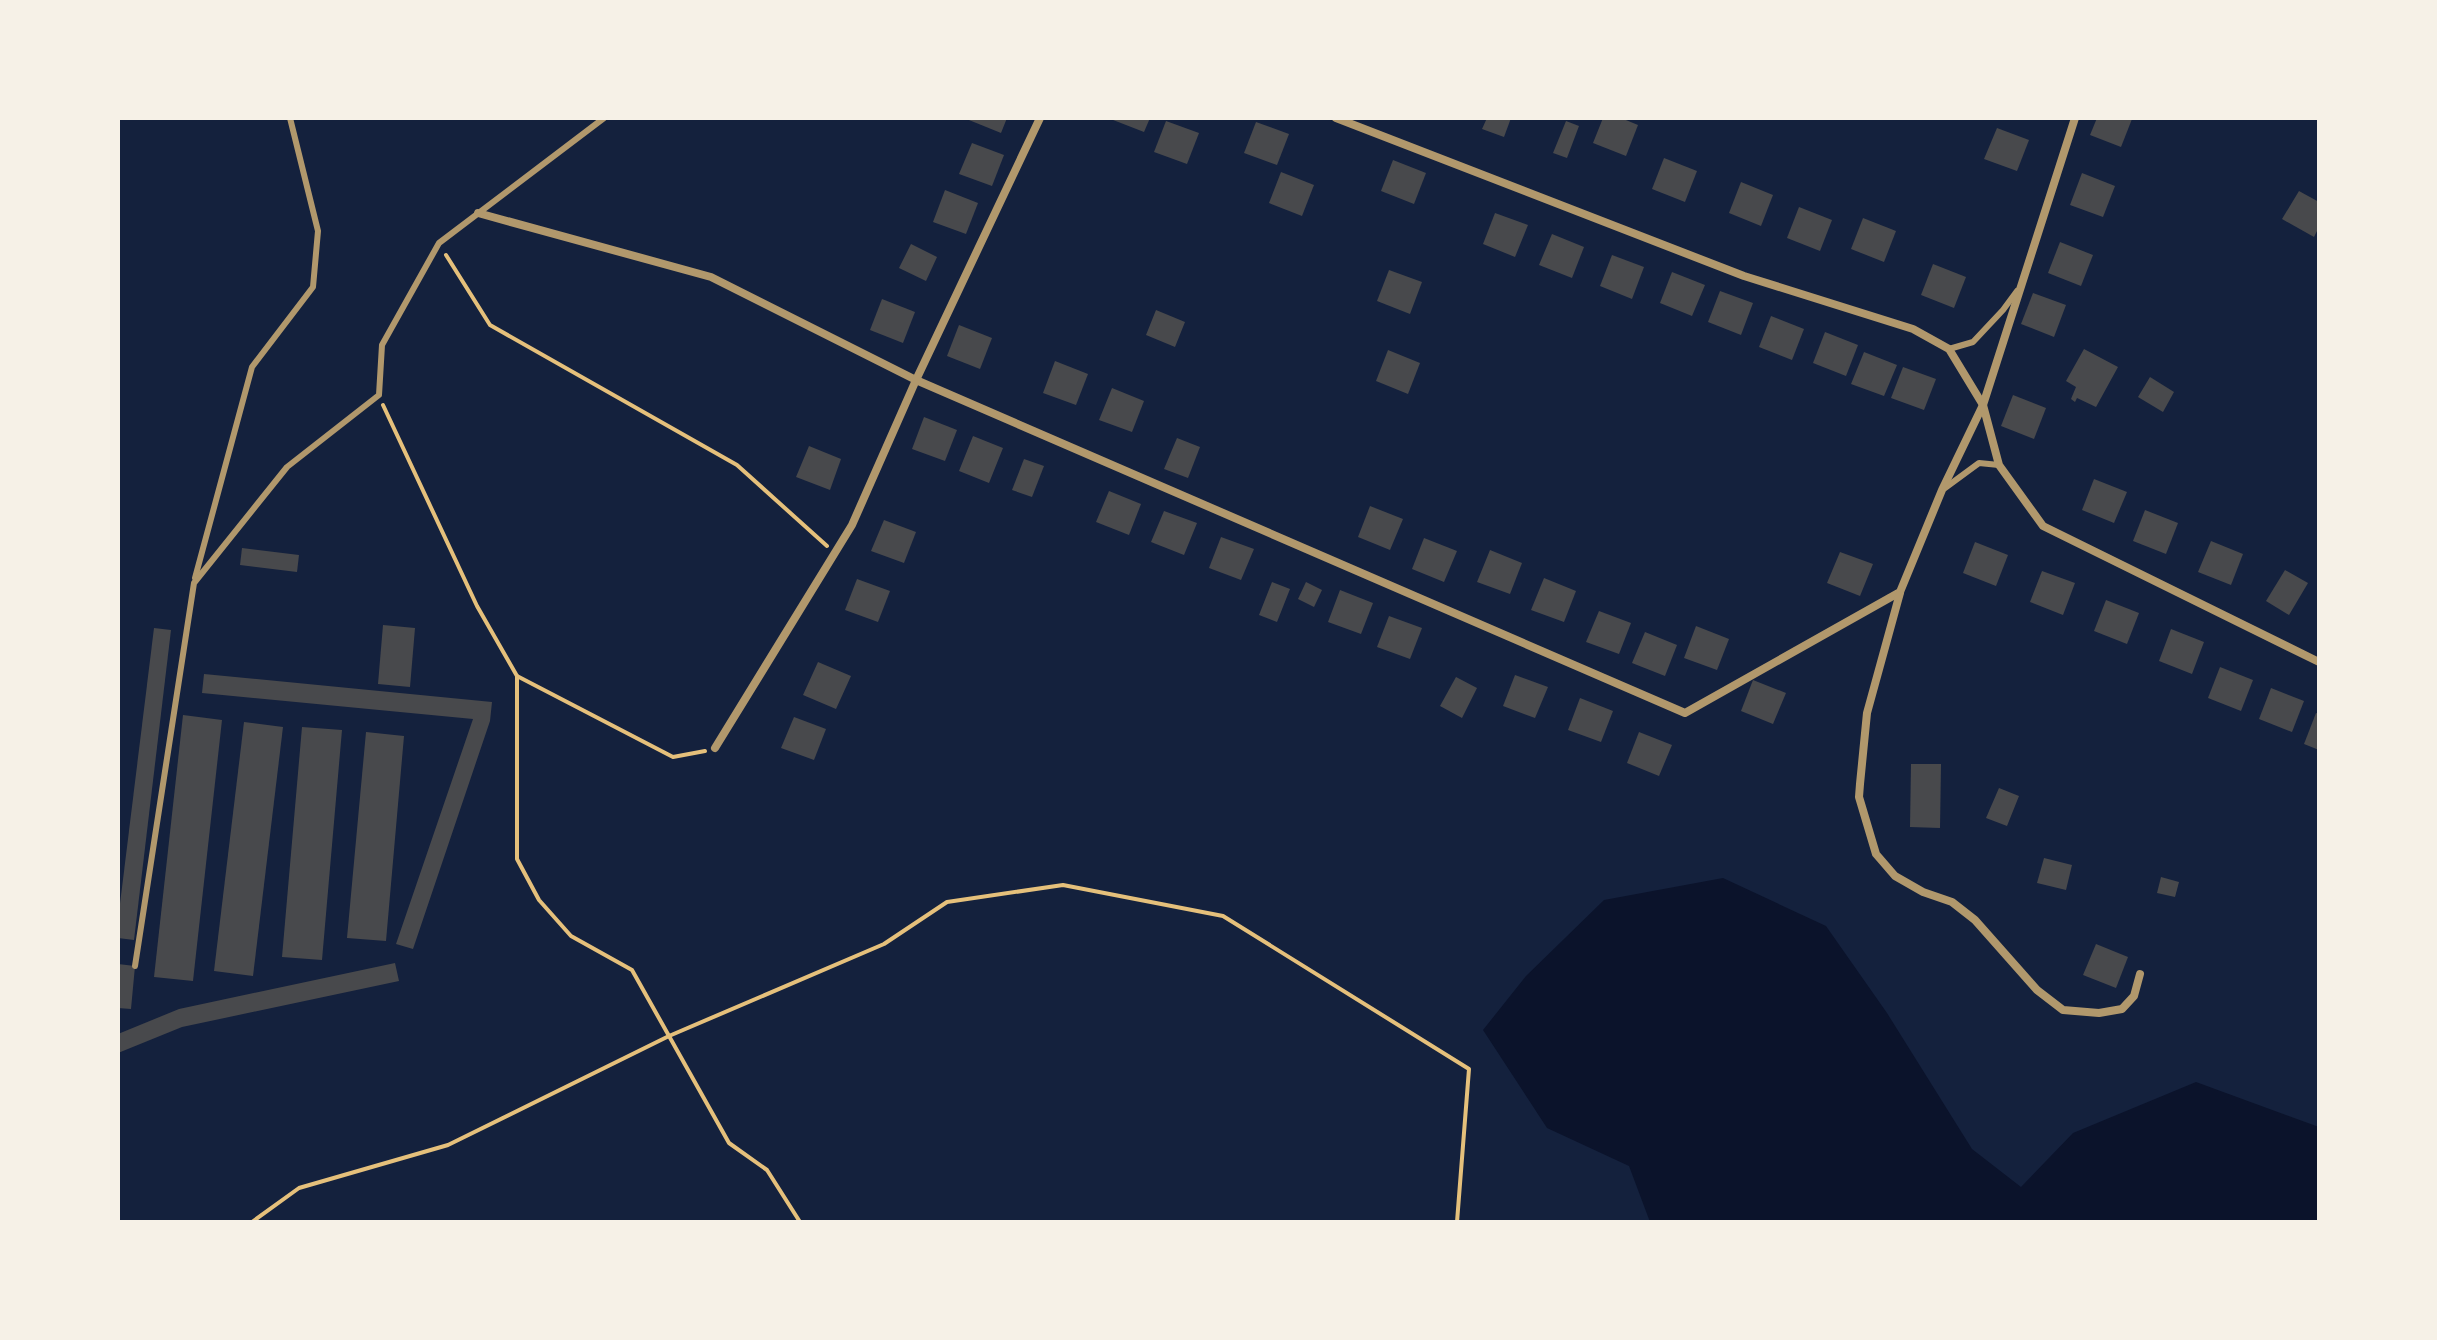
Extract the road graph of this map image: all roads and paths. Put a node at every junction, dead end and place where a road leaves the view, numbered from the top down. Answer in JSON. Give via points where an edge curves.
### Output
{"nodes":[{"id":1,"x":290,"y":118,"type":"edge"},
{"id":2,"x":604,"y":118,"type":"edge"},
{"id":3,"x":1040,"y":118,"type":"edge"},
{"id":4,"x":1336,"y":118,"type":"edge"},
{"id":5,"x":2075,"y":118,"type":"edge"},
{"id":6,"x":478,"y":213,"type":"junction"},
{"id":7,"x":439,"y":243,"type":"junction"},
{"id":8,"x":2021,"y":286,"type":"junction"},
{"id":9,"x":1949,"y":349,"type":"junction"},
{"id":10,"x":916,"y":380,"type":"junction"},
{"id":11,"x":379,"y":395,"type":"junction"},
{"id":12,"x":1983,"y":405,"type":"junction"},
{"id":13,"x":1999,"y":465,"type":"junction"},
{"id":14,"x":1942,"y":490,"type":"junction"},
{"id":15,"x":835,"y":553,"type":"junction"},
{"id":16,"x":194,"y":583,"type":"junction"},
{"id":17,"x":1900,"y":592,"type":"junction"},
{"id":18,"x":2319,"y":662,"type":"edge"},
{"id":19,"x":517,"y":676,"type":"junction"},
{"id":20,"x":715,"y":748,"type":"joint"},
{"id":21,"x":135,"y":966,"type":"dead end"},
{"id":22,"x":2140,"y":974,"type":"dead end"},
{"id":23,"x":669,"y":1036,"type":"junction"},
{"id":24,"x":252,"y":1222,"type":"edge"},
{"id":25,"x":800,"y":1222,"type":"edge"},
{"id":26,"x":1457,"y":1222,"type":"edge"}],
"edges":[{"from":1,"to":16,"type":"lane","via":[[318,231],[313,287],[252,367]]},
{"from":2,"to":6,"type":"lane"},
{"from":3,"to":10,"type":"street"},
{"from":4,"to":9,"type":"street","via":[[1744,276],[1913,329]]},
{"from":5,"to":8,"type":"street"},
{"from":6,"to":7,"type":"lane"},
{"from":6,"to":10,"type":"street","via":[[711,277]]},
{"from":7,"to":11,"type":"lane","via":[[382,345]]},
{"from":7,"to":15,"type":"path","via":[[490,325],[737,465]]},
{"from":8,"to":9,"type":"lane","via":[[1973,342]]},
{"from":8,"to":12,"type":"street"},
{"from":9,"to":12,"type":"street"},
{"from":10,"to":15,"type":"street"},
{"from":10,"to":17,"type":"street","via":[[1685,713]]},
{"from":11,"to":16,"type":"lane","via":[[287,467]]},
{"from":11,"to":19,"type":"path","via":[[477,606]]},
{"from":12,"to":13,"type":"street"},
{"from":12,"to":14,"type":"street"},
{"from":13,"to":14,"type":"lane","via":[[1979,463]]},
{"from":13,"to":18,"type":"street","via":[[2043,526]]},
{"from":14,"to":17,"type":"street"},
{"from":15,"to":20,"type":"street"},
{"from":16,"to":21,"type":"lane"},
{"from":17,"to":22,"type":"street","via":[[1867,713],[1860,784],[1876,854],[1895,876],[1952,902],[1975,920],[2037,990],[2063,1010],[2122,1009],[2134,996]]},
{"from":19,"to":20,"type":"path","via":[[673,757]]},
{"from":19,"to":23,"type":"path","via":[[517,859],[539,900],[571,936],[632,970]]},
{"from":23,"to":24,"type":"path","via":[[448,1145],[299,1188]]},
{"from":23,"to":25,"type":"path","via":[[729,1143],[767,1170]]},
{"from":23,"to":26,"type":"path","via":[[884,944],[947,902],[1063,885],[1223,916],[1469,1069]]}]}
